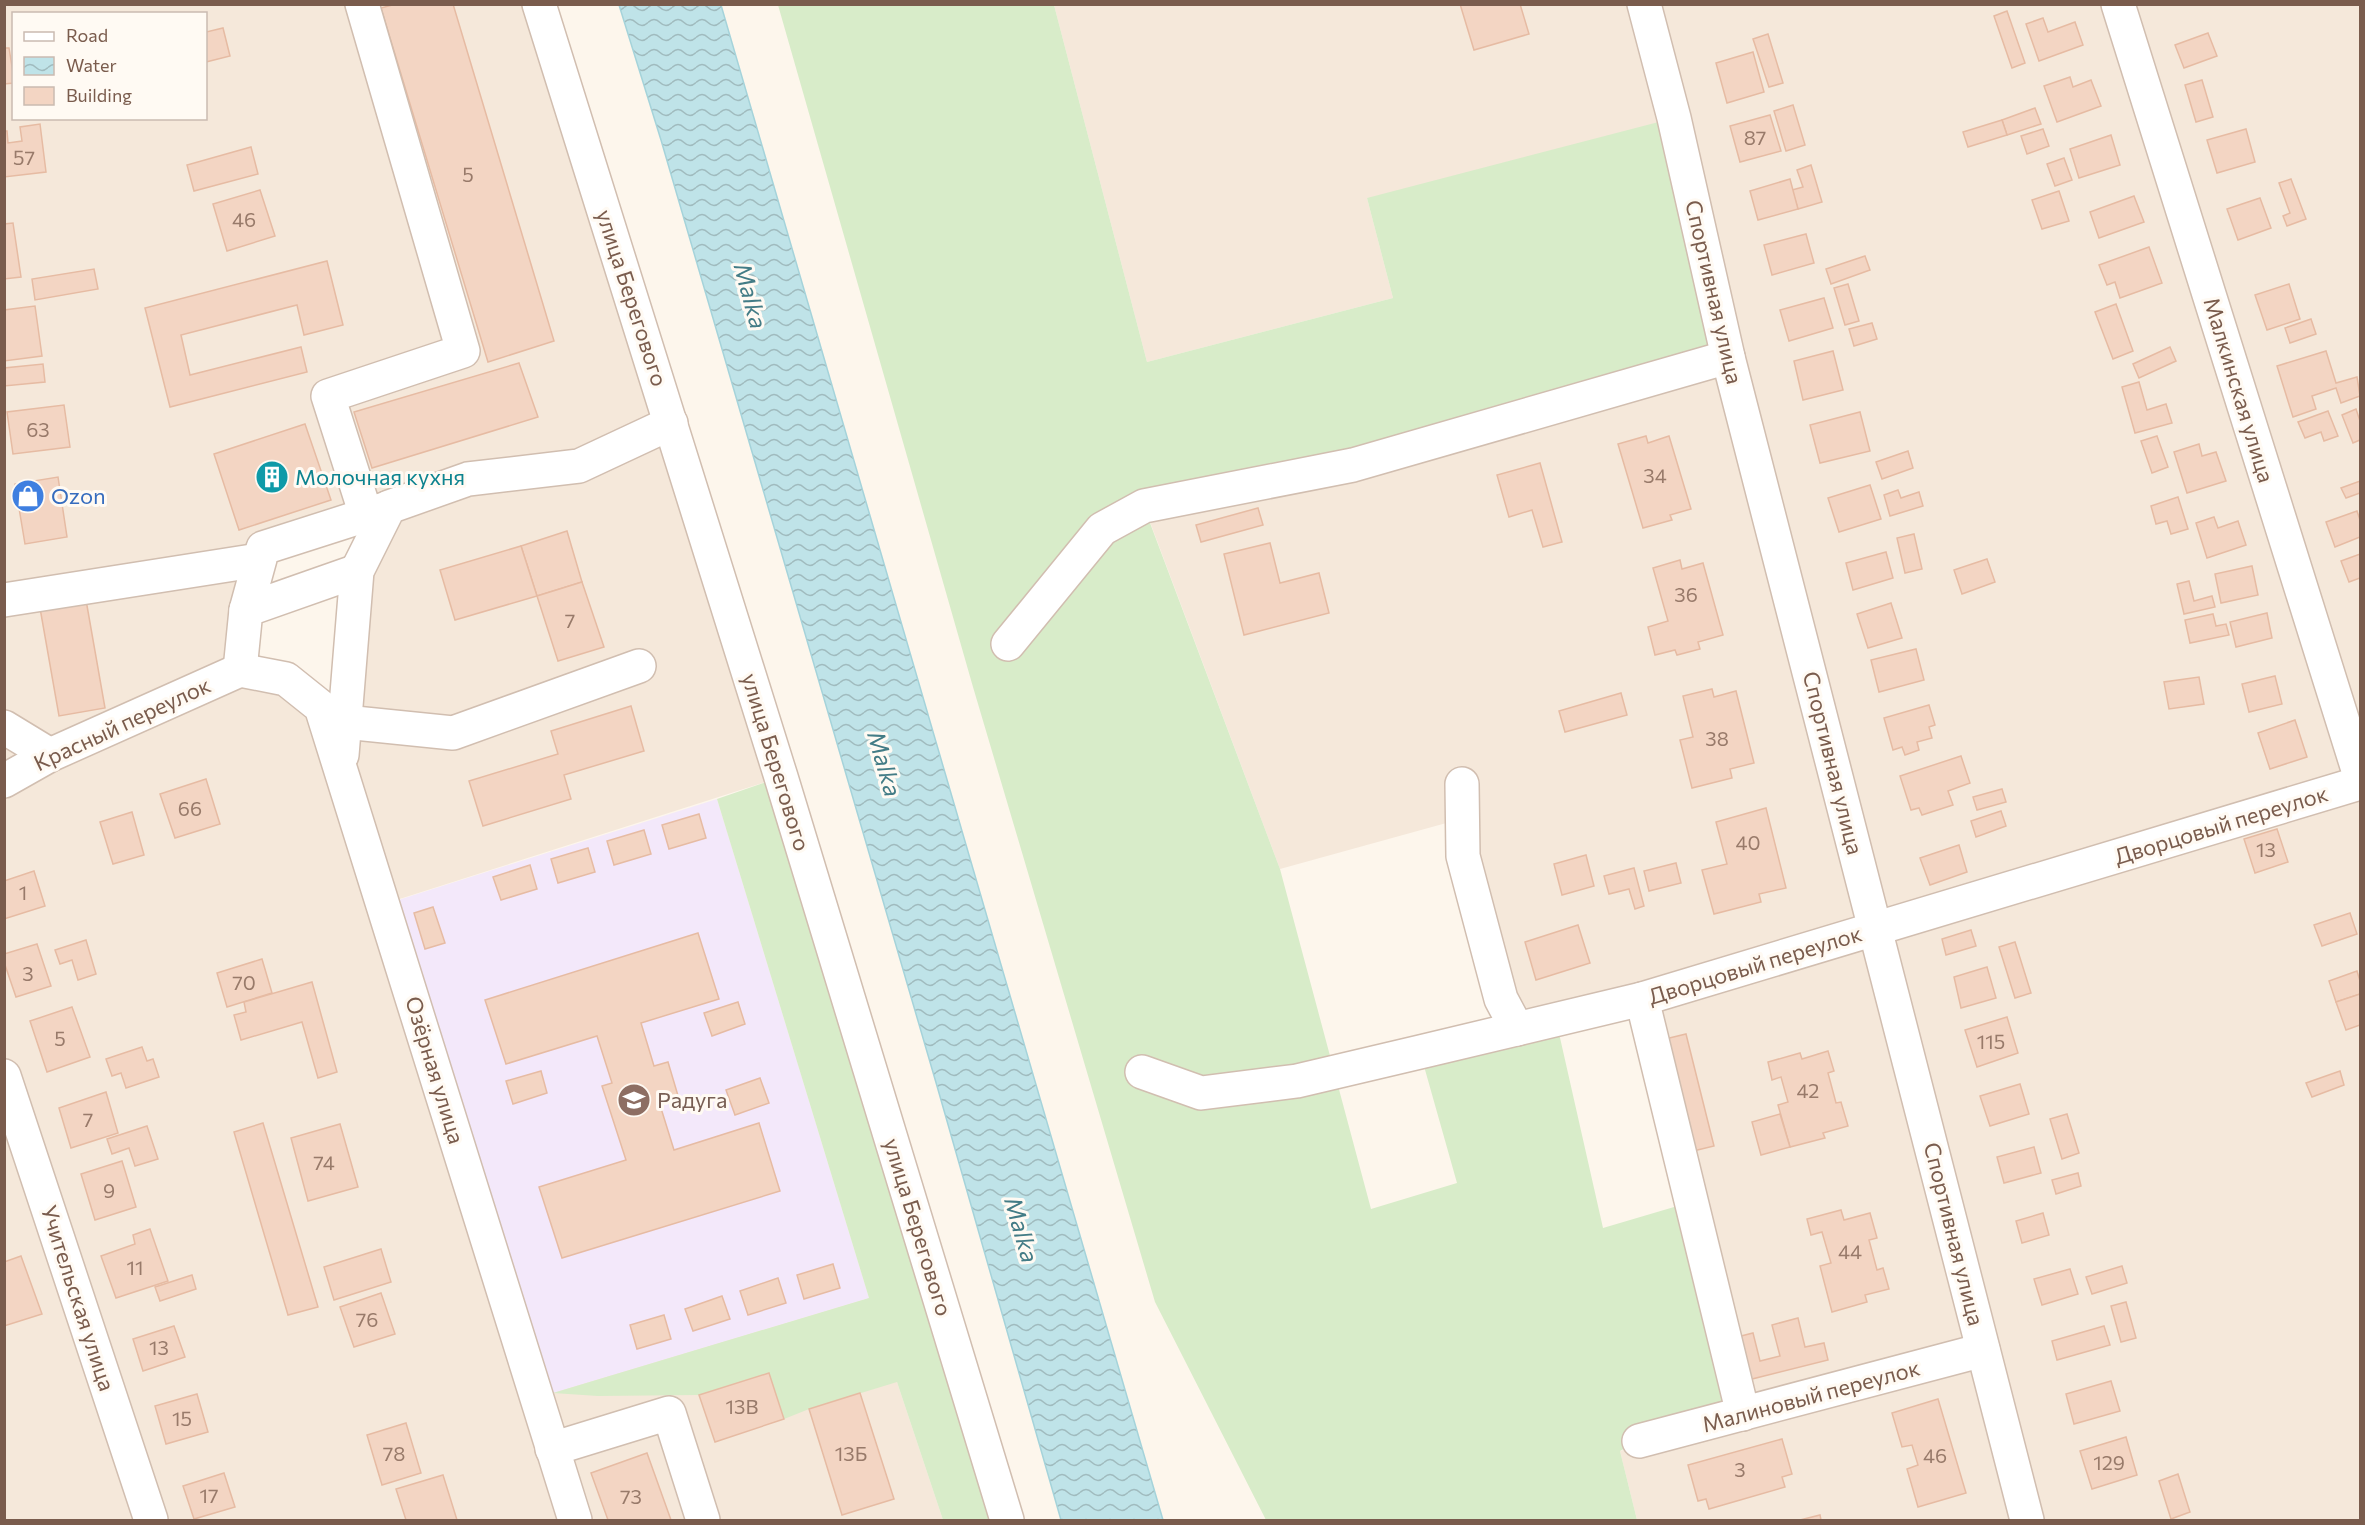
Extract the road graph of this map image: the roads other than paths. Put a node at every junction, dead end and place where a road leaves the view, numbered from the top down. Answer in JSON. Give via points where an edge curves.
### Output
{"nodes":[{"id":1,"x":362,"y":4,"type":"edge"},
{"id":2,"x":539,"y":4,"type":"edge"},
{"id":3,"x":1644,"y":4,"type":"edge"},
{"id":4,"x":2118,"y":4,"type":"edge"},
{"id":5,"x":1728,"y":357,"type":"junction"},
{"id":6,"x":671,"y":423,"type":"junction"},
{"id":7,"x":378,"y":511,"type":"junction"},
{"id":8,"x":259,"y":560,"type":"junction"},
{"id":9,"x":357,"y":571,"type":"junction"},
{"id":10,"x":4,"y":600,"type":"edge"},
{"id":11,"x":246,"y":610,"type":"junction"},
{"id":12,"x":1008,"y":644,"type":"dead end"},
{"id":13,"x":639,"y":666,"type":"dead end"},
{"id":14,"x":240,"y":670,"type":"junction"},
{"id":15,"x":333,"y":715,"type":"junction"},
{"id":16,"x":4,"y":727,"type":"edge"},
{"id":17,"x":51,"y":755,"type":"junction"},
{"id":18,"x":2361,"y":776,"type":"edge"},
{"id":19,"x":4,"y":781,"type":"edge"},
{"id":20,"x":2361,"y":783,"type":"edge"},
{"id":21,"x":1462,"y":784,"type":"dead end"},
{"id":22,"x":1875,"y":929,"type":"junction"},
{"id":23,"x":1642,"y":999,"type":"junction"},
{"id":24,"x":1517,"y":1029,"type":"junction"},
{"id":25,"x":1142,"y":1072,"type":"dead end"},
{"id":26,"x":4,"y":1076,"type":"edge"},
{"id":27,"x":1983,"y":1350,"type":"junction"},
{"id":28,"x":1743,"y":1414,"type":"junction"},
{"id":29,"x":1639,"y":1441,"type":"dead end"},
{"id":30,"x":552,"y":1449,"type":"junction"},
{"id":31,"x":151,"y":1521,"type":"edge"},
{"id":32,"x":574,"y":1521,"type":"edge"},
{"id":33,"x":703,"y":1521,"type":"edge"},
{"id":34,"x":1007,"y":1521,"type":"edge"},
{"id":35,"x":2027,"y":1521,"type":"edge"}],
"edges":[{"from":1,"to":7,"type":"street","via":[[463,351],[328,396]]},
{"from":2,"to":6,"type":"street","name":"улица Берегового"},
{"from":3,"to":5,"type":"street","name":"Спортивная улица"},
{"from":4,"to":18,"type":"street","name":"Малкинская улица"},
{"from":5,"to":12,"type":"street","via":[[1353,465],[1144,506],[1102,529]]},
{"from":5,"to":22,"type":"street","name":"Спортивная улица"},
{"from":6,"to":7,"type":"street","via":[[579,466],[468,479]]},
{"from":6,"to":34,"type":"street","name":"улица Берегового"},
{"from":7,"to":8,"type":"street","via":[[263,548]]},
{"from":7,"to":9,"type":"street"},
{"from":8,"to":10,"type":"street"},
{"from":8,"to":11,"type":"street"},
{"from":9,"to":11,"type":"street"},
{"from":9,"to":15,"type":"street"},
{"from":11,"to":14,"type":"street"},
{"from":13,"to":15,"type":"street","via":[[453,733]]},
{"from":14,"to":15,"type":"street","via":[[286,679]]},
{"from":14,"to":17,"type":"street","name":"Красный переулок"},
{"from":15,"to":30,"type":"street","name":"Озёрная улица","via":[[341,774]]},
{"from":16,"to":17,"type":"street"},
{"from":17,"to":19,"type":"street","name":"Красный переулок"},
{"from":20,"to":22,"type":"street","name":"Дворцовый переулок"},
{"from":21,"to":24,"type":"street","via":[[1463,856],[1501,999]]},
{"from":22,"to":23,"type":"street","name":"Дворцовый переулок"},
{"from":22,"to":27,"type":"street","name":"Спортивная улица"},
{"from":23,"to":24,"type":"street","name":"Дворцовый переулок"},
{"from":23,"to":28,"type":"street"},
{"from":24,"to":25,"type":"street","name":"Дворцовый переулок","via":[[1297,1081],[1201,1093]]},
{"from":26,"to":31,"type":"street","name":"Учительская улица"},
{"from":27,"to":28,"type":"street","name":"Малиновый переулок"},
{"from":27,"to":35,"type":"street","name":"Спортивная улица"},
{"from":28,"to":29,"type":"street","name":"Малиновый переулок"},
{"from":30,"to":32,"type":"street","name":"Озёрная улица"},
{"from":30,"to":33,"type":"street","via":[[669,1413]]}]}
